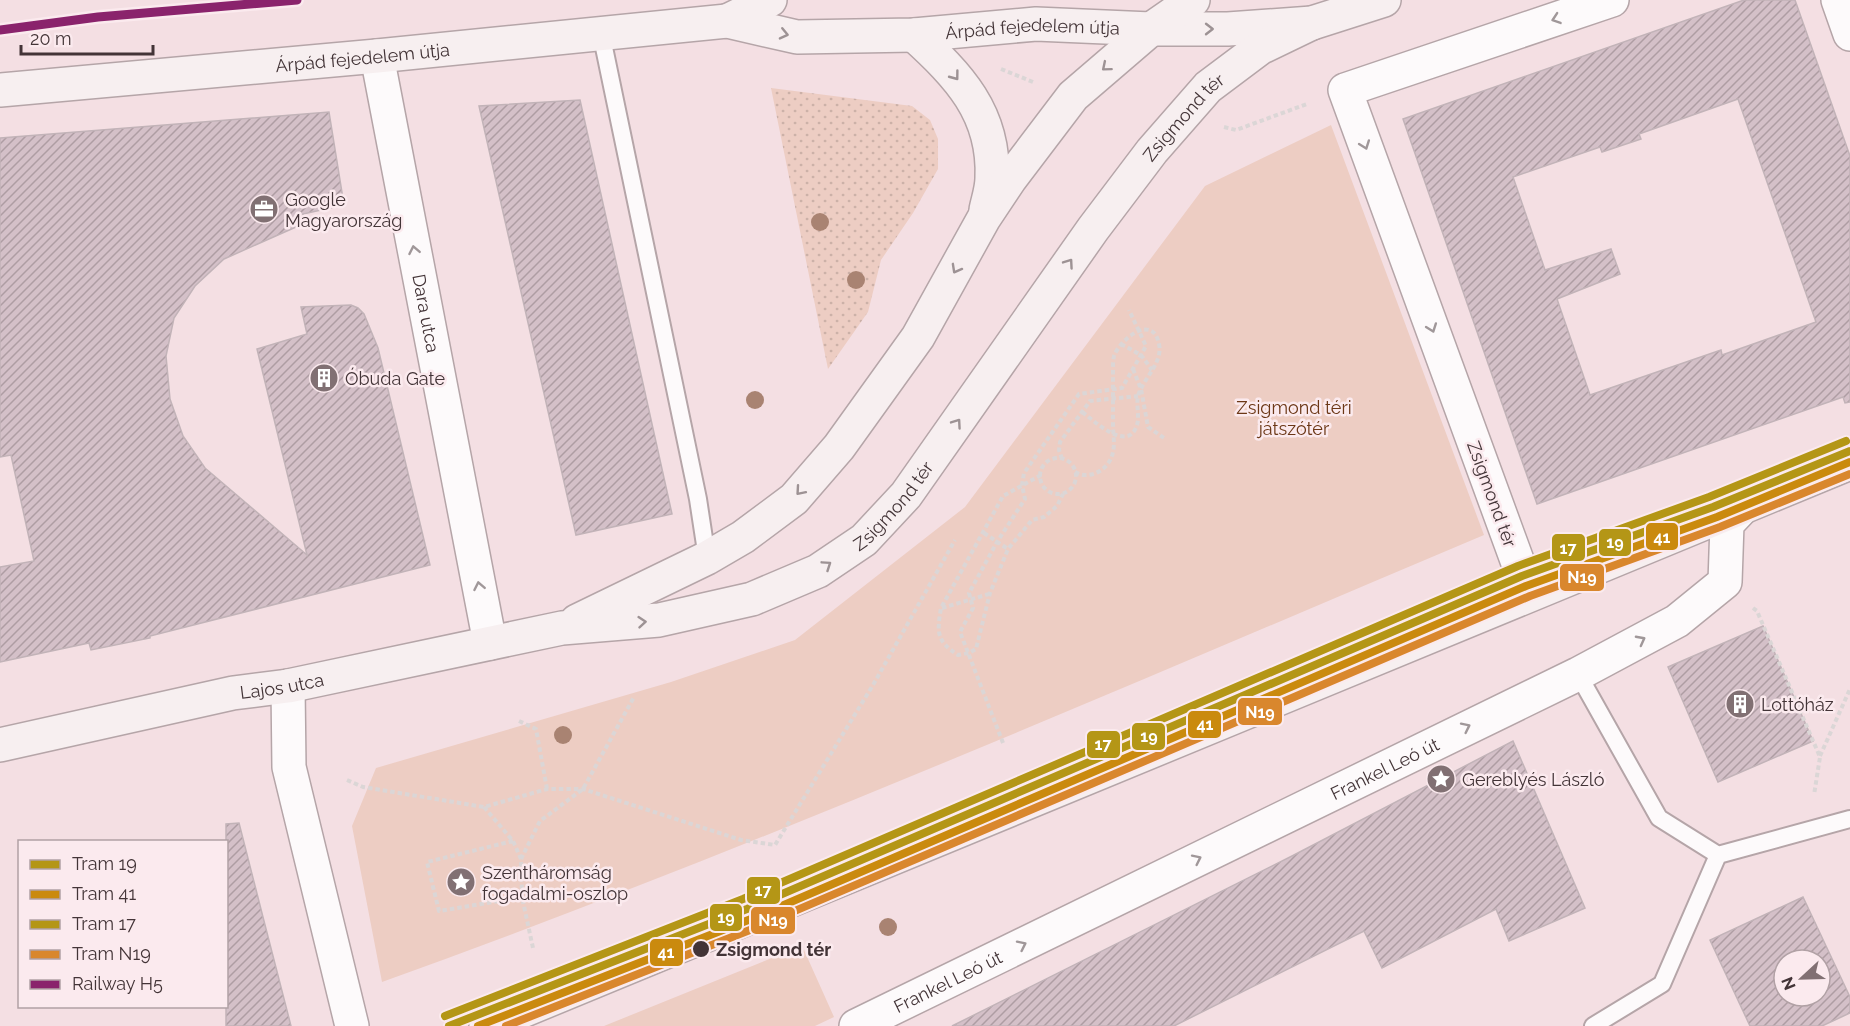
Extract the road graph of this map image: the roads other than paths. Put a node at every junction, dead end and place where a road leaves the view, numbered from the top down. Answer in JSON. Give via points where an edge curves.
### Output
{"nodes":[{"id":1,"x":770,"y":0,"type":"edge"},
{"id":2,"x":1194,"y":0,"type":"edge"},
{"id":3,"x":1384,"y":0,"type":"edge"},
{"id":4,"x":1612,"y":0,"type":"edge"},
{"id":5,"x":1838,"y":0,"type":"edge"},
{"id":6,"x":727,"y":21,"type":"junction"},
{"id":7,"x":1312,"y":23,"type":"junction"},
{"id":8,"x":1151,"y":29,"type":"junction"},
{"id":9,"x":601,"y":33,"type":"junction"},
{"id":10,"x":1850,"y":34,"type":"edge"},
{"id":11,"x":914,"y":35,"type":"junction"},
{"id":12,"x":377,"y":56,"type":"junction"},
{"id":13,"x":0,"y":90,"type":"edge"},
{"id":14,"x":984,"y":218,"type":"junction"},
{"id":15,"x":1850,"y":463,"type":"edge"},
{"id":16,"x":1743,"y":507,"type":"junction"},
{"id":17,"x":707,"y":558,"type":"junction"},
{"id":18,"x":1529,"y":593,"type":"junction"},
{"id":19,"x":562,"y":628,"type":"junction"},
{"id":20,"x":490,"y":643,"type":"junction"},
{"id":21,"x":1578,"y":674,"type":"junction"},
{"id":22,"x":288,"y":686,"type":"junction"},
{"id":23,"x":0,"y":745,"type":"edge"},
{"id":24,"x":1850,"y":819,"type":"edge"},
{"id":25,"x":1718,"y":855,"type":"junction"},
{"id":26,"x":352,"y":1026,"type":"edge"},
{"id":27,"x":486,"y":1026,"type":"edge"},
{"id":28,"x":856,"y":1026,"type":"edge"},
{"id":29,"x":1593,"y":1026,"type":"edge"}],
"edges":[{"from":1,"to":6,"type":"street","name":"Árpád fejedelem útja"},
{"from":2,"to":8,"type":"street"},
{"from":3,"to":7,"type":"street","name":"Árpád fejedelem útja"},
{"from":4,"to":18,"type":"street","name":"Zsigmond tér","one_way":true,"via":[[1345,90]]},
{"from":5,"to":10,"type":"street"},
{"from":6,"to":9,"type":"street","name":"Árpád fejedelem útja"},
{"from":6,"to":11,"type":"street","name":"Árpád fejedelem útja","one_way":true,"via":[[797,38]]},
{"from":8,"to":7,"type":"street","name":"Árpád fejedelem útja","one_way":true},
{"from":19,"to":7,"type":"street","name":"Zsigmond tér","one_way":true,"via":[[659,620],[752,599],[818,571],[864,540],[906,495],[1093,229],[1180,118],[1213,82],[1232,68],[1260,48]]},
{"from":8,"to":11,"type":"street","name":"Árpád fejedelem útja","via":[[1036,24]]},
{"from":8,"to":14,"type":"street","one_way":true,"via":[[1073,96]]},
{"from":9,"to":12,"type":"street","name":"Árpád fejedelem útja"},
{"from":9,"to":17,"type":"lane"},
{"from":11,"to":14,"type":"street","name":"Árpád fejedelem útja","one_way":true,"via":[[949,67],[978,108],[990,143],[992,179]]},
{"from":12,"to":13,"type":"street","name":"Árpád fejedelem útja"},
{"from":20,"to":12,"type":"street","name":"Dara utca","one_way":true},
{"from":14,"to":17,"type":"street","one_way":true,"via":[[918,337],[839,447],[794,499]]},
{"from":15,"to":16,"type":"street"},
{"from":16,"to":18,"type":"street"},
{"from":21,"to":16,"type":"street","name":"Frankel Leó út","one_way":true,"via":[[1677,621],[1725,582],[1727,524]]},
{"from":17,"to":19,"type":"street"},
{"from":18,"to":27,"type":"street","via":[[980,825]]},
{"from":19,"to":20,"type":"street","name":"Lajos utca"},
{"from":20,"to":22,"type":"street","name":"Lajos utca"},
{"from":21,"to":25,"type":"lane","via":[[1659,818]]},
{"from":28,"to":21,"type":"street","name":"Frankel Leó út","one_way":true},
{"from":22,"to":23,"type":"street","name":"Lajos utca","via":[[233,693]]},
{"from":22,"to":26,"type":"street","via":[[290,767]]},
{"from":24,"to":25,"type":"lane"},
{"from":25,"to":29,"type":"lane","via":[[1662,984]]}]}
